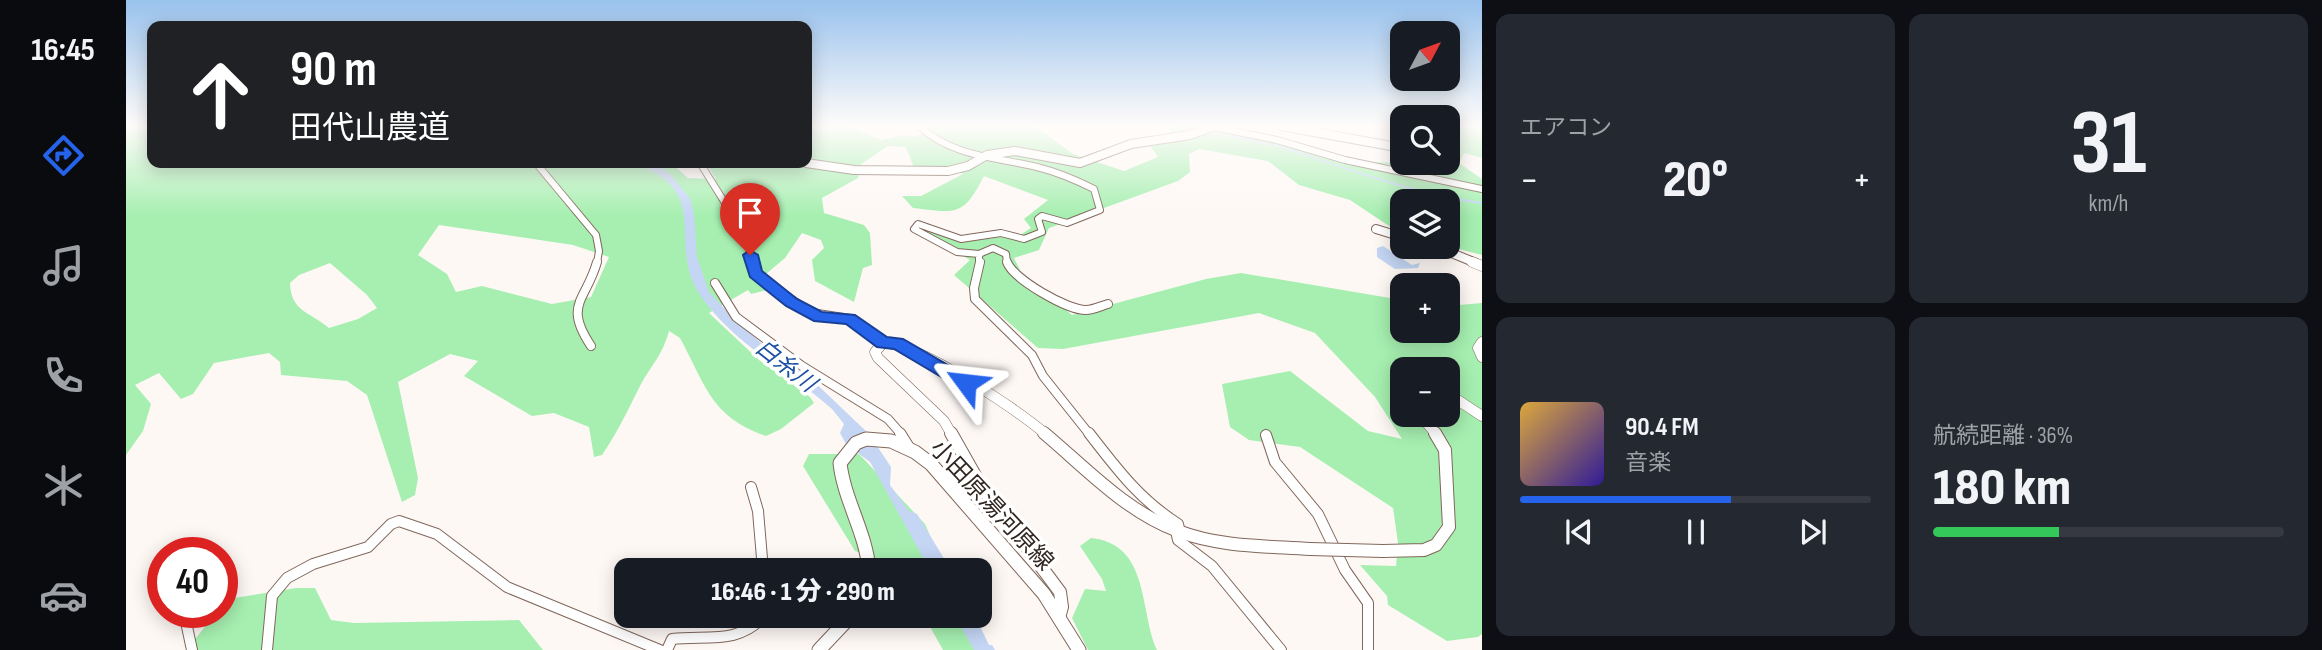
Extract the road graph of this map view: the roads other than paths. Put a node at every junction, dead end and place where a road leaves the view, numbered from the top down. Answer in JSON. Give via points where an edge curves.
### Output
{"nodes":[{"id":1,"x":986,"y":156,"type":"edge"},
{"id":2,"x":1043,"y":156,"type":"edge"},
{"id":3,"x":1103,"y":156,"type":"edge"},
{"id":4,"x":1333,"y":156,"type":"edge"},
{"id":5,"x":982,"y":157,"type":"junction"},
{"id":6,"x":812,"y":164,"type":"edge"},
{"id":7,"x":540,"y":168,"type":"edge"},
{"id":8,"x":703,"y":168,"type":"edge"},
{"id":9,"x":1482,"y":189,"type":"edge"},
{"id":10,"x":1376,"y":229,"type":"dead end"},
{"id":11,"x":1390,"y":233,"type":"edge"},
{"id":12,"x":979,"y":254,"type":"junction"},
{"id":13,"x":1460,"y":257,"type":"edge"},
{"id":14,"x":1482,"y":266,"type":"edge"},
{"id":15,"x":715,"y":283,"type":"dead end"},
{"id":16,"x":1108,"y":304,"type":"dead end"},
{"id":17,"x":1482,"y":342,"type":"edge"},
{"id":18,"x":883,"y":343,"type":"junction"},
{"id":19,"x":591,"y":346,"type":"dead end"},
{"id":20,"x":1482,"y":356,"type":"edge"},
{"id":21,"x":1460,"y":402,"type":"edge"},
{"id":22,"x":1482,"y":416,"type":"edge"},
{"id":23,"x":1430,"y":427,"type":"edge"},
{"id":24,"x":1266,"y":435,"type":"dead end"},
{"id":25,"x":910,"y":449,"type":"junction"},
{"id":26,"x":751,"y":487,"type":"dead end"},
{"id":27,"x":1178,"y":532,"type":"junction"},
{"id":28,"x":762,"y":558,"type":"edge"},
{"id":29,"x":868,"y":558,"type":"edge"},
{"id":30,"x":1059,"y":618,"type":"junction"},
{"id":31,"x":187,"y":628,"type":"edge"},
{"id":32,"x":755,"y":628,"type":"edge"},
{"id":33,"x":840,"y":628,"type":"edge"},
{"id":34,"x":192,"y":650,"type":"edge"},
{"id":35,"x":267,"y":650,"type":"edge"},
{"id":36,"x":660,"y":650,"type":"edge"},
{"id":37,"x":667,"y":650,"type":"edge"},
{"id":38,"x":819,"y":650,"type":"edge"},
{"id":39,"x":1079,"y":650,"type":"edge"},
{"id":40,"x":1281,"y":650,"type":"edge"},
{"id":41,"x":1368,"y":650,"type":"edge"}],
"edges":[{"from":1,"to":5,"type":"street"},
{"from":2,"to":3,"type":"street","via":[[1080,163]]},
{"from":4,"to":9,"type":"street"},
{"from":5,"to":6,"type":"street","via":[[959,169],[936,172]]},
{"from":5,"to":12,"type":"street","via":[[1033,166],[1077,181],[1094,189],[1101,206],[1095,213],[1067,223],[1042,216],[1038,219],[1042,232],[1024,239],[1001,233],[961,239],[918,224],[914,229],[957,252]]},
{"from":7,"to":19,"type":"street","via":[[600,245],[595,268],[575,309],[576,327]]},
{"from":8,"to":18,"type":"street","via":[[744,225],[752,266],[760,278],[811,313],[850,318]]},
{"from":10,"to":11,"type":"street"},
{"from":12,"to":16,"type":"street","via":[[1001,250],[1014,274],[1067,307],[1087,310]]},
{"from":12,"to":27,"type":"street","via":[[975,299],[1032,355],[1043,376],[1133,489],[1178,524]]},
{"from":13,"to":14,"type":"street"},
{"from":15,"to":25,"type":"street","via":[[736,317],[802,366],[888,419]]},
{"from":17,"to":20,"type":"street","via":[[1478,348]]},
{"from":18,"to":27,"type":"street","via":[[903,346],[1009,408],[1136,509]]},
{"from":18,"to":30,"type":"street","via":[[875,352],[878,358],[944,421],[981,486],[1060,592]]},
{"from":21,"to":22,"type":"street"},
{"from":23,"to":27,"type":"street","bridge":true,"via":[[1445,450],[1449,527],[1436,545],[1424,550],[1216,543]]},
{"from":24,"to":41,"type":"street","via":[[1275,463],[1318,514],[1345,570],[1368,603]]},
{"from":25,"to":29,"type":"main road","name":"小田原湯河原線","via":[[880,439],[863,439],[847,448],[840,463]]},
{"from":25,"to":30,"type":"main road","name":"小田原湯河原線","via":[[927,461],[1034,582]]},
{"from":26,"to":28,"type":"street"},
{"from":27,"to":40,"type":"street","via":[[1178,540],[1212,566]]},
{"from":30,"to":39,"type":"main road","name":"小田原湯河原線"},
{"from":31,"to":34,"type":"street"},
{"from":32,"to":37,"type":"street","via":[[749,635],[727,642],[686,636],[672,639]]},
{"from":33,"to":38,"type":"main road"},
{"from":35,"to":36,"type":"street","via":[[272,596],[287,578],[313,564],[368,547],[399,521],[437,534],[507,587]]}]}
